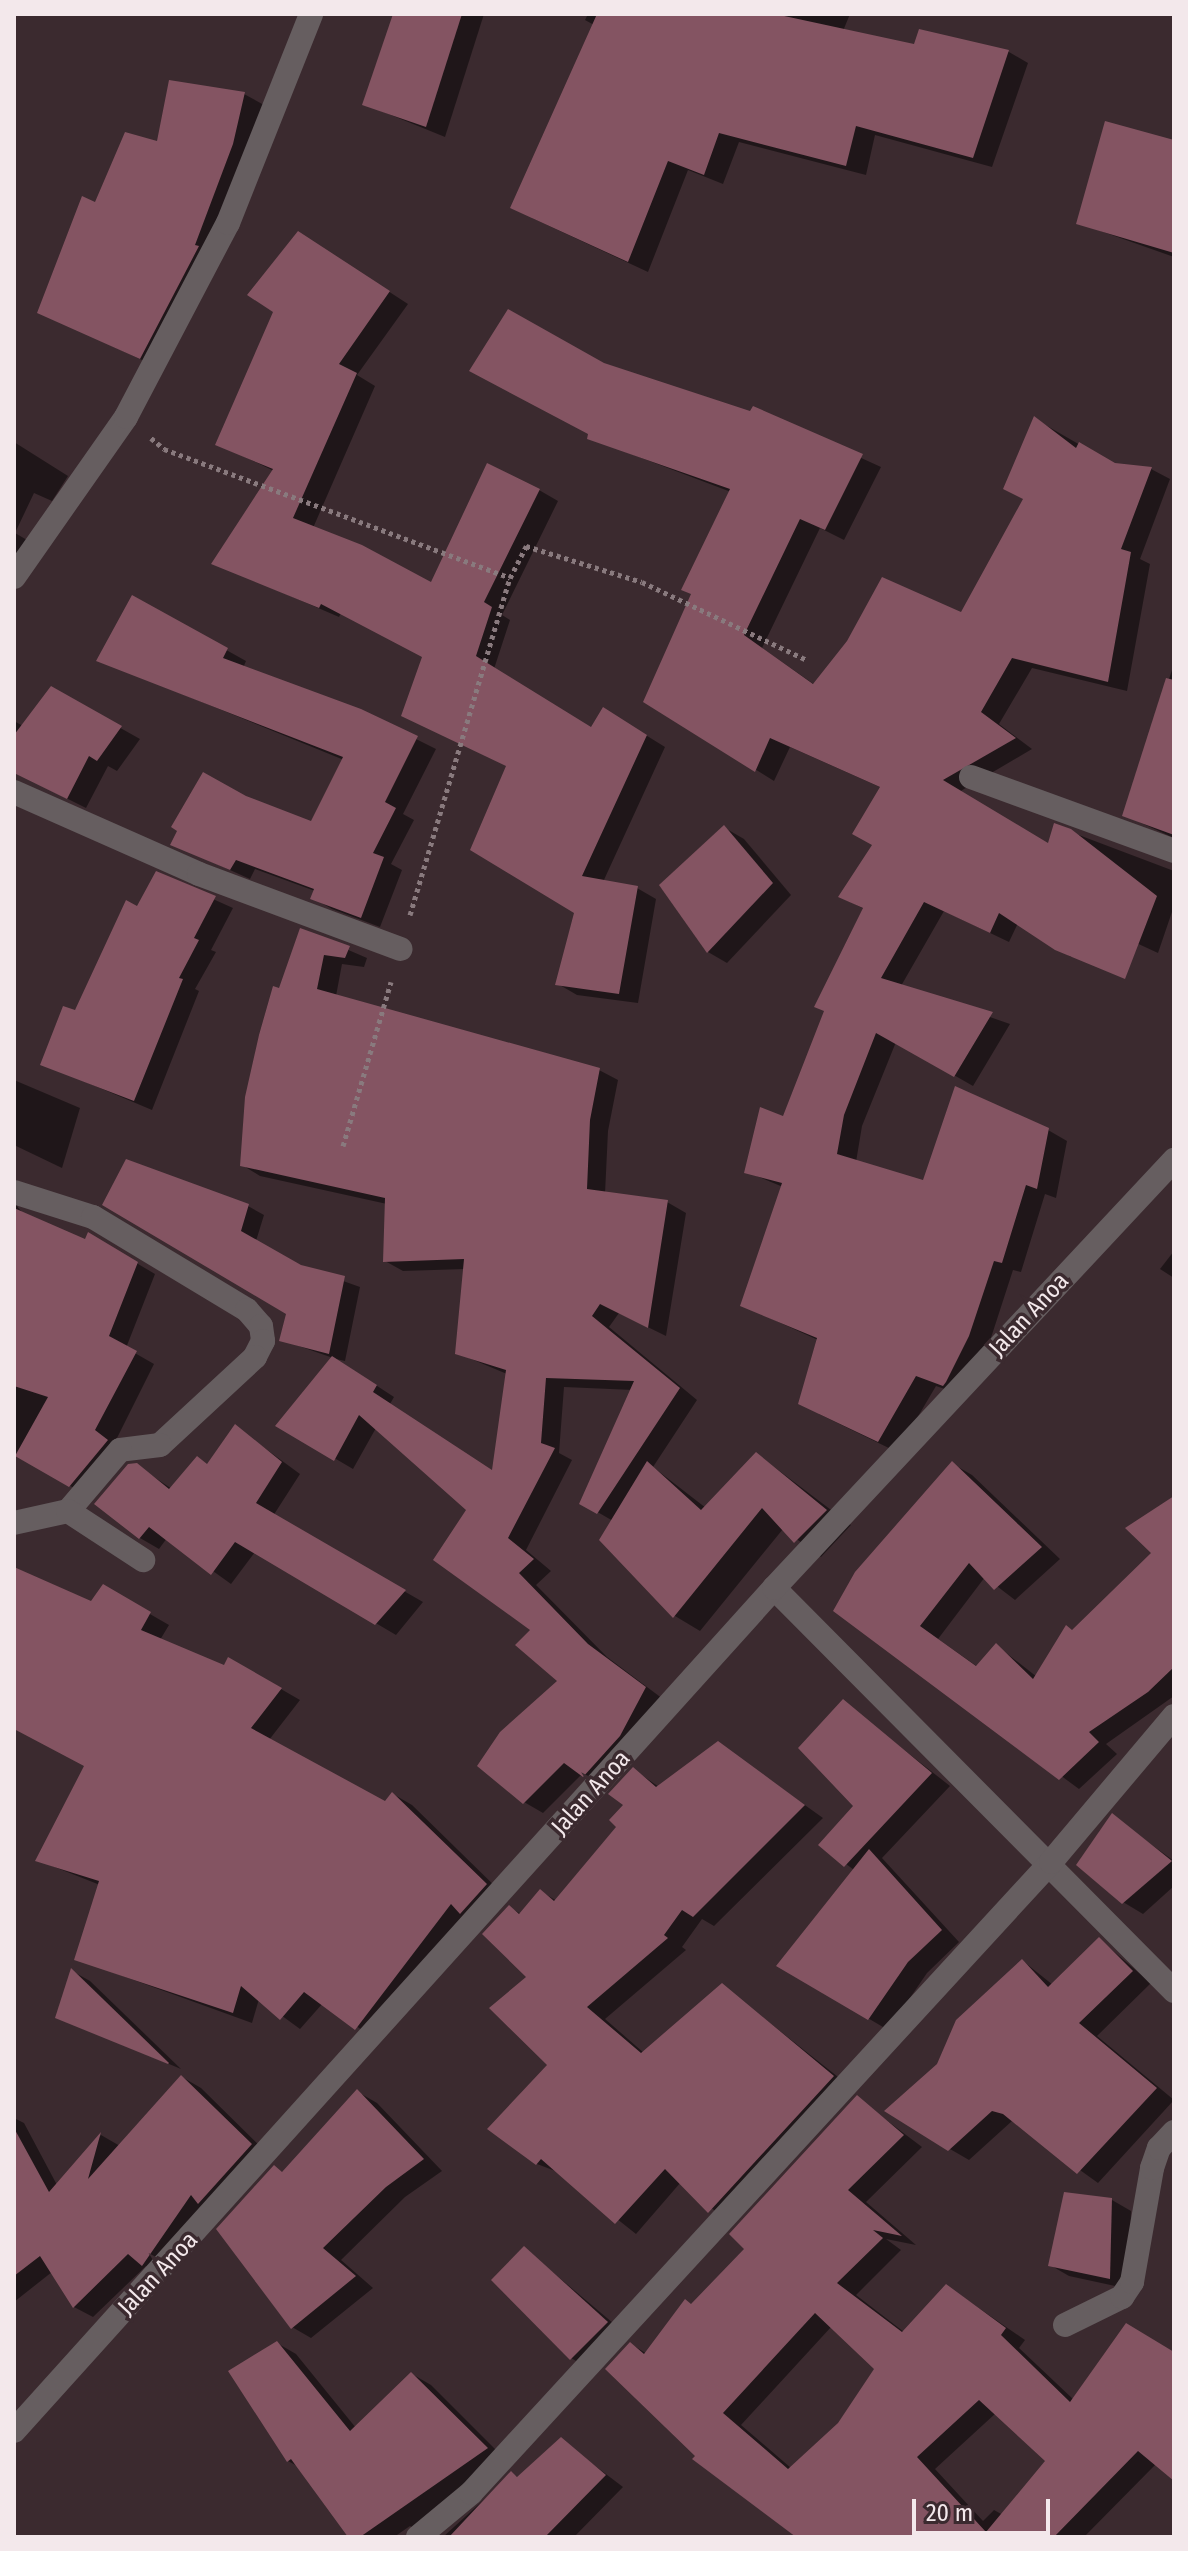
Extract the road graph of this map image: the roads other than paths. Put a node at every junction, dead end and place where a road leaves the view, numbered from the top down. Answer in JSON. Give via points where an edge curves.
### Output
{"nodes":[{"id":1,"x":311,"y":14,"type":"edge"},
{"id":2,"x":14,"y":577,"type":"edge"},
{"id":3,"x":971,"y":777,"type":"dead end"},
{"id":4,"x":14,"y":792,"type":"edge"},
{"id":5,"x":1174,"y":851,"type":"edge"},
{"id":6,"x":401,"y":949,"type":"road end"},
{"id":7,"x":1174,"y":1160,"type":"edge"},
{"id":8,"x":14,"y":1192,"type":"edge"},
{"id":9,"x":68,"y":1511,"type":"junction"},
{"id":10,"x":14,"y":1523,"type":"edge"},
{"id":11,"x":143,"y":1560,"type":"dead end"},
{"id":12,"x":774,"y":1588,"type":"junction"},
{"id":13,"x":1174,"y":1716,"type":"edge"},
{"id":14,"x":1051,"y":1862,"type":"junction"},
{"id":15,"x":1174,"y":1991,"type":"edge"},
{"id":16,"x":1174,"y":2132,"type":"edge"},
{"id":17,"x":1065,"y":2325,"type":"dead end"},
{"id":18,"x":14,"y":2431,"type":"edge"},
{"id":19,"x":418,"y":2537,"type":"edge"}],
"edges":[{"from":1,"to":2,"type":"street","via":[[228,223],[126,417]]},
{"from":3,"to":5,"type":"street"},
{"from":4,"to":6,"type":"street","via":[[199,874]]},
{"from":7,"to":12,"type":"street","name":"Jalan Anoa"},
{"from":8,"to":9,"type":"street","via":[[93,1217],[247,1310],[261,1326],[263,1341],[255,1357],[160,1445],[120,1450]]},
{"from":9,"to":10,"type":"street"},
{"from":9,"to":11,"type":"street"},
{"from":12,"to":14,"type":"street"},
{"from":12,"to":18,"type":"street","name":"Jalan Anoa"},
{"from":13,"to":14,"type":"street"},
{"from":14,"to":15,"type":"street"},
{"from":14,"to":19,"type":"street","via":[[471,2493]]},
{"from":16,"to":17,"type":"street","via":[[1159,2148],[1152,2168],[1132,2282],[1122,2297]]}]}
